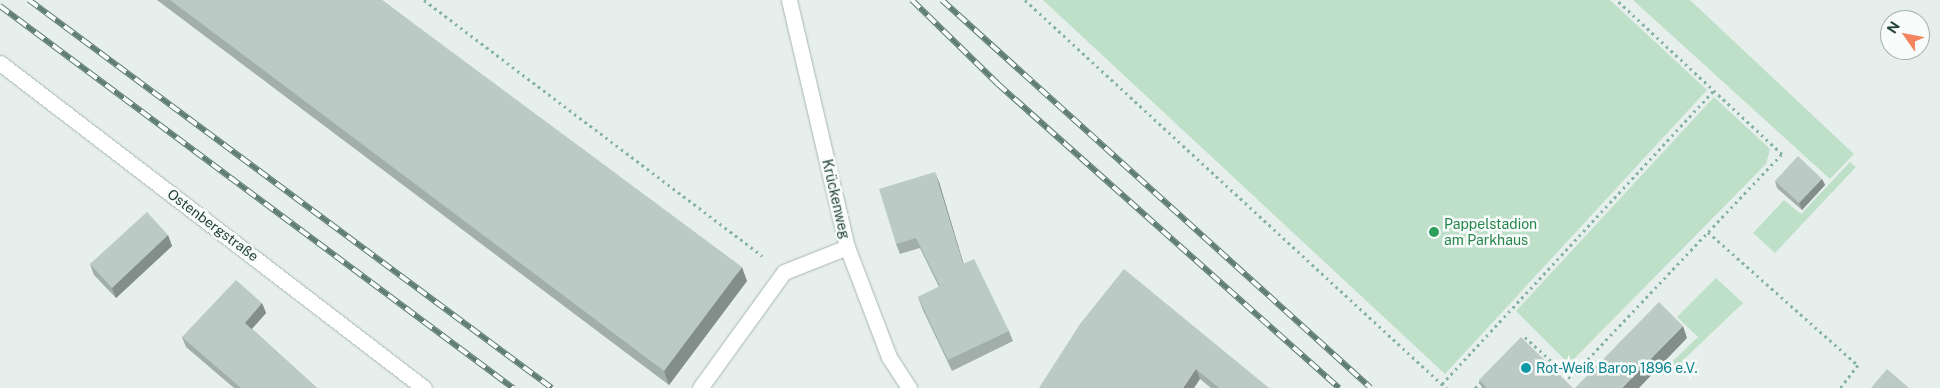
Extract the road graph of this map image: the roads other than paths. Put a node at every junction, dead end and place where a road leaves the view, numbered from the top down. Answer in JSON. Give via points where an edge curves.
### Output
{"nodes":[{"id":1,"x":789,"y":0,"type":"edge"},
{"id":2,"x":0,"y":63,"type":"edge"},
{"id":3,"x":847,"y":248,"type":"junction"},
{"id":4,"x":424,"y":388,"type":"edge"},
{"id":5,"x":700,"y":388,"type":"edge"},
{"id":6,"x":909,"y":388,"type":"edge"}],
"edges":[{"from":1,"to":3,"type":"street","name":"Krückenweg"},
{"from":2,"to":4,"type":"street","name":"Ostenbergstraße"},
{"from":3,"to":5,"type":"street","via":[[784,272]]},
{"from":3,"to":6,"type":"street","name":"Krückenweg","via":[[889,357]]}]}
